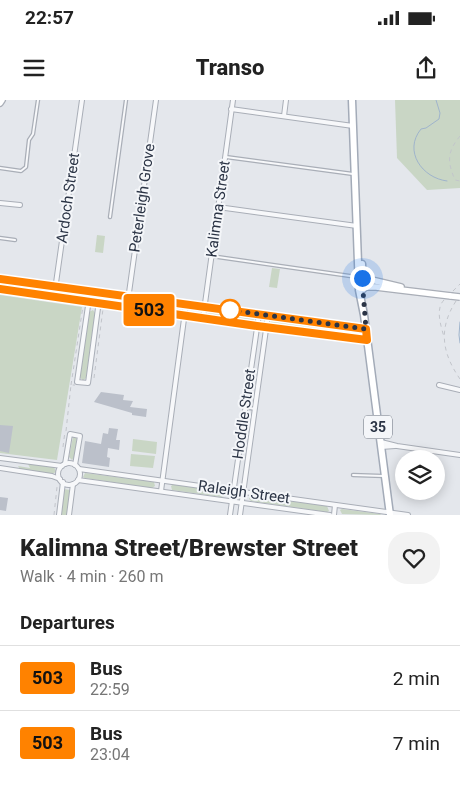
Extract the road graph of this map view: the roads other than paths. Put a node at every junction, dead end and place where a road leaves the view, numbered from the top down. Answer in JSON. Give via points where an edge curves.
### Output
{"nodes":[{"id":1,"x":38,"y":100,"type":"edge"},
{"id":2,"x":82,"y":100,"type":"edge"},
{"id":3,"x":126,"y":100,"type":"edge"},
{"id":4,"x":156,"y":100,"type":"edge"},
{"id":5,"x":233,"y":100,"type":"edge"},
{"id":6,"x":286,"y":100,"type":"edge"},
{"id":7,"x":352,"y":100,"type":"edge"},
{"id":8,"x":232,"y":109,"type":"junction"},
{"id":9,"x":284,"y":116,"type":"junction"},
{"id":10,"x":353,"y":126,"type":"junction"},
{"id":11,"x":225,"y":157,"type":"junction"},
{"id":12,"x":0,"y":168,"type":"edge"},
{"id":13,"x":355,"y":174,"type":"junction"},
{"id":14,"x":0,"y":202,"type":"edge"},
{"id":15,"x":20,"y":205,"type":"dead end"},
{"id":16,"x":218,"y":207,"type":"junction"},
{"id":17,"x":110,"y":217,"type":"dead end"},
{"id":18,"x":357,"y":226,"type":"junction"},
{"id":19,"x":0,"y":238,"type":"edge"},
{"id":20,"x":15,"y":240,"type":"dead end"},
{"id":21,"x":211,"y":256,"type":"junction"},
{"id":22,"x":359,"y":277,"type":"junction"},
{"id":23,"x":0,"y":279,"type":"edge"},
{"id":24,"x":55,"y":287,"type":"junction"},
{"id":25,"x":361,"y":287,"type":"junction"},
{"id":26,"x":0,"y":289,"type":"edge"},
{"id":27,"x":90,"y":292,"type":"junction"},
{"id":28,"x":418,"y":292,"type":"junction"},
{"id":29,"x":100,"y":293,"type":"junction"},
{"id":30,"x":128,"y":296,"type":"junction"},
{"id":31,"x":460,"y":296,"type":"edge"},
{"id":32,"x":54,"y":297,"type":"junction"},
{"id":33,"x":88,"y":302,"type":"junction"},
{"id":34,"x":99,"y":303,"type":"junction"},
{"id":35,"x":186,"y":304,"type":"junction"},
{"id":36,"x":127,"y":307,"type":"junction"},
{"id":37,"x":204,"y":307,"type":"junction"},
{"id":38,"x":259,"y":314,"type":"junction"},
{"id":39,"x":268,"y":315,"type":"junction"},
{"id":40,"x":184,"y":316,"type":"junction"},
{"id":41,"x":203,"y":318,"type":"junction"},
{"id":42,"x":257,"y":326,"type":"junction"},
{"id":43,"x":266,"y":327,"type":"junction"},
{"id":44,"x":366,"y":329,"type":"junction"},
{"id":45,"x":367,"y":340,"type":"junction"},
{"id":46,"x":439,"y":385,"type":"dead end"},
{"id":47,"x":460,"y":390,"type":"edge"},
{"id":48,"x":245,"y":407,"type":"junction"},
{"id":49,"x":255,"y":409,"type":"junction"},
{"id":50,"x":381,"y":445,"type":"junction"},
{"id":51,"x":460,"y":455,"type":"edge"},
{"id":52,"x":0,"y":458,"type":"edge"},
{"id":53,"x":63,"y":465,"type":"junction"},
{"id":54,"x":75,"y":465,"type":"junction"},
{"id":55,"x":0,"y":468,"type":"edge"},
{"id":56,"x":79,"y":469,"type":"junction"},
{"id":57,"x":353,"y":475,"type":"dead end"},
{"id":58,"x":385,"y":476,"type":"junction"},
{"id":59,"x":78,"y":480,"type":"junction"},
{"id":60,"x":60,"y":481,"type":"junction"},
{"id":61,"x":162,"y":481,"type":"junction"},
{"id":62,"x":73,"y":484,"type":"junction"},
{"id":63,"x":161,"y":491,"type":"junction"},
{"id":64,"x":233,"y":491,"type":"junction"},
{"id":65,"x":243,"y":493,"type":"junction"},
{"id":66,"x":232,"y":501,"type":"junction"},
{"id":67,"x":242,"y":502,"type":"junction"},
{"id":68,"x":335,"y":505,"type":"junction"},
{"id":69,"x":390,"y":514,"type":"edge"},
{"id":70,"x":59,"y":515,"type":"edge"},
{"id":71,"x":69,"y":515,"type":"edge"},
{"id":72,"x":230,"y":515,"type":"edge"},
{"id":73,"x":240,"y":515,"type":"edge"},
{"id":74,"x":332,"y":515,"type":"edge"},
{"id":75,"x":408,"y":515,"type":"edge"}],
"edges":[{"from":1,"to":12,"type":"lane","via":[[26,167],[21,171]]},
{"from":2,"to":24,"type":"street","name":"Ardoch Street"},
{"from":3,"to":17,"type":"lane"},
{"from":4,"to":30,"type":"street","name":"Peterleigh Grove"},
{"from":5,"to":8,"type":"street","name":"Kalimna Street"},
{"from":6,"to":9,"type":"street"},
{"from":7,"to":10,"type":"main road","number":"35"},
{"from":8,"to":9,"type":"street"},
{"from":8,"to":11,"type":"street","name":"Kalimna Street"},
{"from":9,"to":10,"type":"street"},
{"from":10,"to":13,"type":"main road","number":"35"},
{"from":11,"to":13,"type":"lane"},
{"from":11,"to":16,"type":"street","name":"Kalimna Street"},
{"from":13,"to":18,"type":"main road","number":"35"},
{"from":14,"to":15,"type":"street"},
{"from":16,"to":18,"type":"street"},
{"from":16,"to":21,"type":"street","name":"Kalimna Street"},
{"from":18,"to":22,"type":"main road","number":"35"},
{"from":19,"to":20,"type":"lane"},
{"from":21,"to":22,"type":"lane"},
{"from":21,"to":37,"type":"street","name":"Kalimna Street"},
{"from":22,"to":25,"type":"main road","number":"35"},
{"from":22,"to":28,"type":"main road"},
{"from":23,"to":24,"type":"street"},
{"from":24,"to":27,"type":"street"},
{"from":24,"to":32,"type":"street","name":"Ardoch Street"},
{"from":25,"to":28,"type":"main road"},
{"from":25,"to":44,"type":"main road","number":"35"},
{"from":26,"to":32,"type":"street"},
{"from":27,"to":29,"type":"street"},
{"from":27,"to":33,"type":"street"},
{"from":28,"to":31,"type":"main road","bridge":true},
{"from":29,"to":30,"type":"street"},
{"from":29,"to":34,"type":"street"},
{"from":30,"to":35,"type":"street"},
{"from":30,"to":36,"type":"street","name":"Peterleigh Grove"},
{"from":32,"to":33,"type":"street"},
{"from":33,"to":34,"type":"street"},
{"from":33,"to":34,"type":"street","via":[[77,382],[88,383]]},
{"from":34,"to":36,"type":"street"},
{"from":35,"to":37,"type":"street"},
{"from":35,"to":40,"type":"street"},
{"from":36,"to":40,"type":"street"},
{"from":37,"to":38,"type":"street"},
{"from":37,"to":41,"type":"street","name":"Kalimna Street"},
{"from":38,"to":39,"type":"street"},
{"from":38,"to":42,"type":"street","name":"Hoddle Street"},
{"from":39,"to":43,"type":"street","name":"Hoddle Street"},
{"from":39,"to":44,"type":"street"},
{"from":40,"to":41,"type":"street"},
{"from":40,"to":61,"type":"street"},
{"from":41,"to":42,"type":"street"},
{"from":42,"to":43,"type":"street"},
{"from":42,"to":48,"type":"street","name":"Hoddle Street"},
{"from":43,"to":45,"type":"street"},
{"from":43,"to":49,"type":"street","name":"Hoddle Street"},
{"from":44,"to":45,"type":"main road","number":"35"},
{"from":45,"to":50,"type":"main road","number":"35"},
{"from":46,"to":47,"type":"street"},
{"from":48,"to":49,"type":"lane"},
{"from":48,"to":64,"type":"street","name":"Hoddle Street"},
{"from":49,"to":65,"type":"street","name":"Hoddle Street"},
{"from":50,"to":51,"type":"street"},
{"from":50,"to":58,"type":"main road","number":"35"},
{"from":52,"to":53,"type":"street"},
{"from":53,"to":54,"type":"street"},
{"from":53,"to":54,"type":"street","via":[[70,434],[80,436]]},
{"from":53,"to":60,"type":"street"},
{"from":54,"to":56,"type":"street"},
{"from":55,"to":60,"type":"street","via":[[52,476]]},
{"from":56,"to":59,"type":"street"},
{"from":56,"to":61,"type":"street","name":"Raleigh Street"},
{"from":57,"to":58,"type":"lane"},
{"from":58,"to":69,"type":"main road","number":"35"},
{"from":59,"to":62,"type":"street"},
{"from":59,"to":63,"type":"street","name":"Raleigh Street"},
{"from":60,"to":62,"type":"street"},
{"from":60,"to":70,"type":"street","via":[[63,488]]},
{"from":61,"to":63,"type":"street"},
{"from":61,"to":64,"type":"street","name":"Raleigh Street"},
{"from":62,"to":71,"type":"street"},
{"from":63,"to":66,"type":"street","name":"Raleigh Street"},
{"from":64,"to":65,"type":"street","name":"Raleigh Street"},
{"from":64,"to":66,"type":"street","name":"Hoddle Street"},
{"from":65,"to":67,"type":"street","name":"Hoddle Street"},
{"from":65,"to":68,"type":"street","name":"Raleigh Street"},
{"from":66,"to":67,"type":"street","name":"Raleigh Street"},
{"from":66,"to":72,"type":"street","name":"Hoddle Street"},
{"from":67,"to":73,"type":"street","name":"Hoddle Street"},
{"from":67,"to":74,"type":"street","name":"Raleigh Street"},
{"from":68,"to":69,"type":"street","name":"Raleigh Street"},
{"from":68,"to":74,"type":"street"},
{"from":69,"to":75,"type":"street","name":"Raleigh Street"}]}
